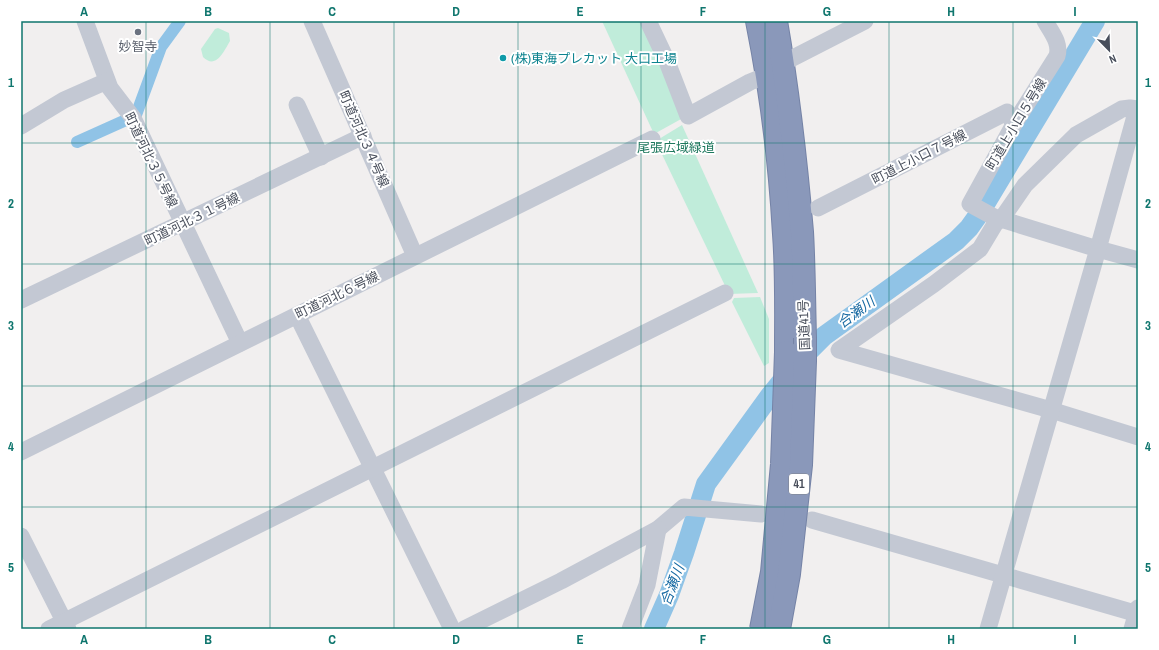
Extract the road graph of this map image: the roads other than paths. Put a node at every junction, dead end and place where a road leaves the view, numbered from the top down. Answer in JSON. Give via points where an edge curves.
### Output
{"nodes":[{"id":1,"x":85,"y":21,"type":"edge"},
{"id":2,"x":312,"y":21,"type":"edge"},
{"id":3,"x":648,"y":21,"type":"edge"},
{"id":4,"x":757,"y":21,"type":"edge"},
{"id":5,"x":776,"y":21,"type":"edge"},
{"id":6,"x":865,"y":21,"type":"edge"},
{"id":7,"x":1045,"y":21,"type":"edge"},
{"id":8,"x":775,"y":69,"type":"junction"},
{"id":9,"x":107,"y":81,"type":"junction"},
{"id":10,"x":297,"y":105,"type":"dead end"},
{"id":11,"x":1137,"y":109,"type":"edge"},
{"id":12,"x":1013,"y":122,"type":"junction"},
{"id":13,"x":21,"y":126,"type":"edge"},
{"id":14,"x":363,"y":136,"type":"junction"},
{"id":15,"x":652,"y":139,"type":"dead end"},
{"id":16,"x":321,"y":157,"type":"junction"},
{"id":17,"x":820,"y":207,"type":"dead end"},
{"id":18,"x":996,"y":218,"type":"junction"},
{"id":19,"x":180,"y":220,"type":"junction"},
{"id":20,"x":1098,"y":249,"type":"junction"},
{"id":21,"x":415,"y":256,"type":"junction"},
{"id":22,"x":1138,"y":260,"type":"edge"},
{"id":23,"x":21,"y":292,"type":"edge"},
{"id":24,"x":725,"y":293,"type":"dead end"},
{"id":25,"x":21,"y":300,"type":"edge"},
{"id":26,"x":297,"y":315,"type":"junction"},
{"id":27,"x":240,"y":343,"type":"junction"},
{"id":28,"x":1052,"y":410,"type":"junction"},
{"id":29,"x":1138,"y":437,"type":"edge"},
{"id":30,"x":21,"y":452,"type":"edge"},
{"id":31,"x":373,"y":469,"type":"junction"},
{"id":32,"x":761,"y":514,"type":"dead end"},
{"id":33,"x":812,"y":520,"type":"dead end"},
{"id":34,"x":658,"y":529,"type":"junction"},
{"id":35,"x":22,"y":537,"type":"edge"},
{"id":36,"x":1003,"y":575,"type":"junction"},
{"id":37,"x":1136,"y":616,"type":"edge"},
{"id":38,"x":66,"y":625,"type":"edge"},
{"id":39,"x":49,"y":629,"type":"edge"},
{"id":40,"x":452,"y":629,"type":"edge"},
{"id":41,"x":464,"y":629,"type":"edge"},
{"id":42,"x":630,"y":629,"type":"edge"},
{"id":43,"x":762,"y":629,"type":"edge"},
{"id":44,"x":779,"y":629,"type":"edge"},
{"id":45,"x":988,"y":629,"type":"edge"}],
"edges":[{"from":1,"to":9,"type":"street","name":"町道河北３５号線"},
{"from":2,"to":14,"type":"street","name":"町道河北３４号線"},
{"from":3,"to":8,"type":"street","via":[[688,116]]},
{"from":4,"to":8,"type":"highway","name":"国道41号","number":"41"},
{"from":5,"to":8,"type":"highway","name":"国道41号","number":"41"},
{"from":6,"to":8,"type":"street"},
{"from":7,"to":12,"type":"street","name":"町道上小口５号線","via":[[1057,43],[1058,53]]},
{"from":8,"to":43,"type":"highway","name":"国道41号","number":"41","bridge":true,"via":[[777,152],[784,235],[786,364],[782,464],[772,572]]},
{"from":8,"to":44,"type":"highway","name":"国道41号","number":"41","bridge":true,"via":[[795,150],[802,234],[805,361],[801,465],[789,574]]},
{"from":9,"to":13,"type":"street","via":[[64,100]]},
{"from":9,"to":19,"type":"street","name":"町道河北３５号線","via":[[133,118]]},
{"from":10,"to":16,"type":"street"},
{"from":11,"to":18,"type":"street","via":[[1122,110],[1076,135],[1025,185],[1005,214]]},
{"from":11,"to":20,"type":"street"},
{"from":12,"to":17,"type":"street","via":[[828,213]]},
{"from":12,"to":18,"type":"street","name":"町道上小口５号線","via":[[970,204]]},
{"from":14,"to":16,"type":"street","name":"町道河北３１号線"},
{"from":14,"to":21,"type":"street","name":"町道河北３４号線"},
{"from":15,"to":21,"type":"street","name":"町道河北６号線"},
{"from":16,"to":19,"type":"street","name":"町道河北３１号線"},
{"from":18,"to":20,"type":"street","name":"町道上小口５号線"},
{"from":18,"to":28,"type":"street","via":[[980,249],[839,350]]},
{"from":19,"to":23,"type":"street"},
{"from":19,"to":25,"type":"street","name":"町道河北３１号線"},
{"from":19,"to":27,"type":"street","name":"町道河北３５号線"},
{"from":20,"to":22,"type":"street","name":"町道上小口５号線"},
{"from":20,"to":28,"type":"street"},
{"from":21,"to":26,"type":"street","name":"町道河北６号線"},
{"from":24,"to":31,"type":"street"},
{"from":26,"to":27,"type":"street","name":"町道河北６号線"},
{"from":26,"to":31,"type":"street"},
{"from":27,"to":30,"type":"street","name":"町道河北６号線"},
{"from":28,"to":29,"type":"street"},
{"from":28,"to":36,"type":"street"},
{"from":31,"to":38,"type":"street"},
{"from":31,"to":40,"type":"street"},
{"from":32,"to":34,"type":"street","via":[[684,507]]},
{"from":33,"to":36,"type":"street"},
{"from":34,"to":41,"type":"street"},
{"from":34,"to":42,"type":"street","via":[[647,584]]},
{"from":35,"to":38,"type":"street"},
{"from":36,"to":37,"type":"street"},
{"from":36,"to":45,"type":"street"},
{"from":38,"to":39,"type":"street"}]}
